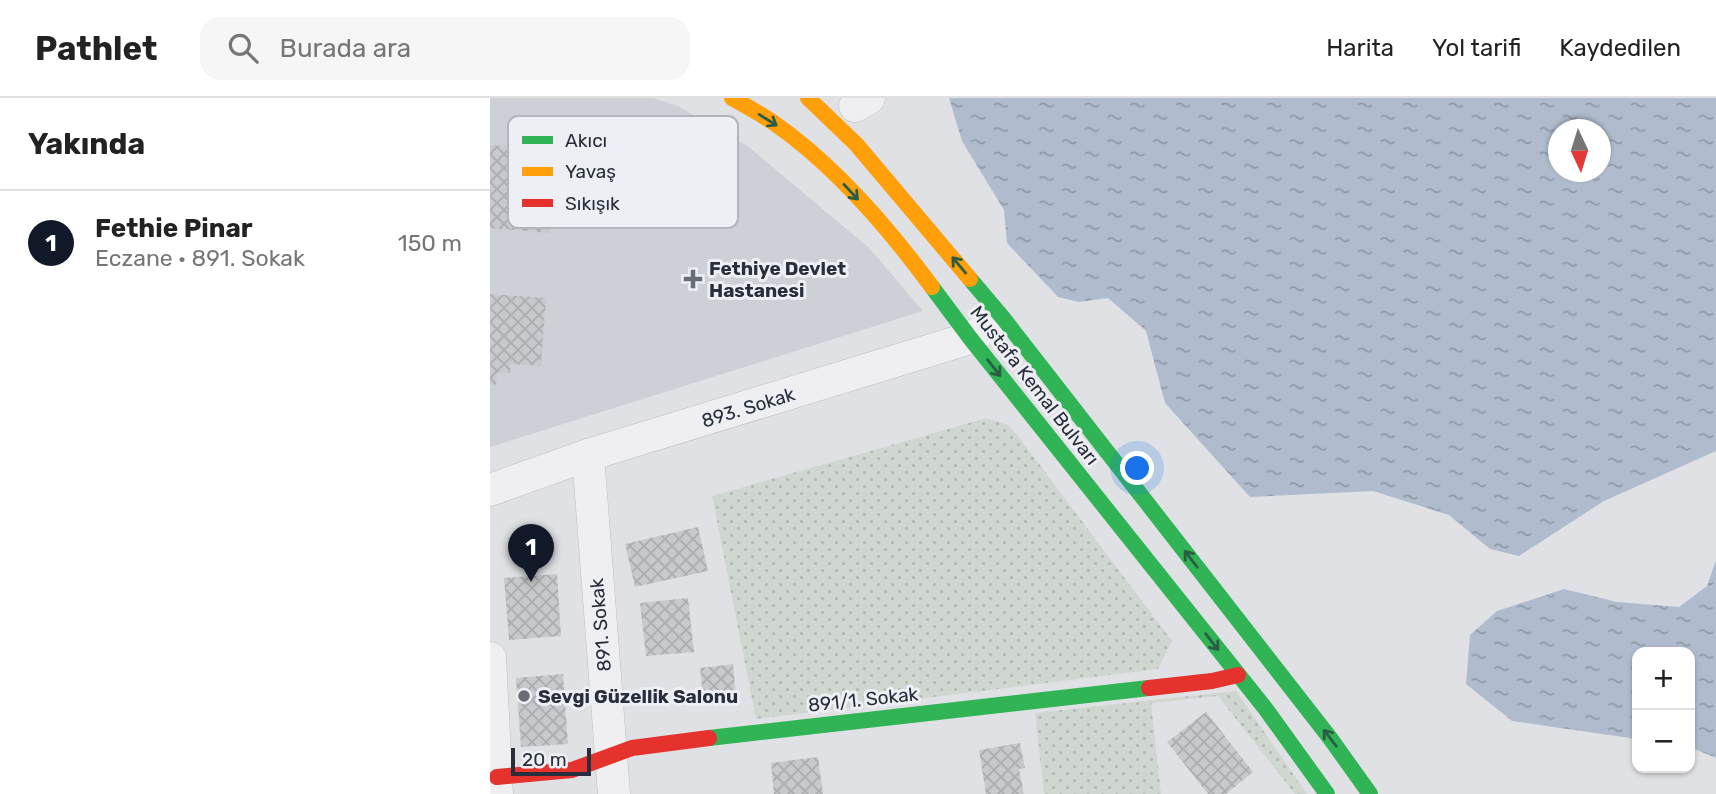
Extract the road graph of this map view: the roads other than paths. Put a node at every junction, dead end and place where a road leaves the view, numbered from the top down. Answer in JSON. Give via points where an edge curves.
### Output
{"nodes":[{"id":1,"x":732,"y":98,"type":"edge"},
{"id":2,"x":807,"y":98,"type":"edge"},
{"id":3,"x":1003,"y":318,"type":"junction"},
{"id":4,"x":971,"y":338,"type":"junction"},
{"id":5,"x":588,"y":456,"type":"junction"},
{"id":6,"x":490,"y":490,"type":"edge"},
{"id":7,"x":490,"y":658,"type":"edge"},
{"id":8,"x":1238,"y":675,"type":"junction"},
{"id":9,"x":612,"y":757,"type":"junction"},
{"id":10,"x":497,"y":785,"type":"edge"},
{"id":11,"x":614,"y":794,"type":"edge"},
{"id":12,"x":1327,"y":794,"type":"edge"},
{"id":13,"x":1370,"y":794,"type":"edge"}],
"edges":[{"from":1,"to":4,"type":"main road","name":"Mustafa Kemal Bulvarı","one_way":true,"via":[[775,124],[834,174],[900,244]]},
{"from":3,"to":2,"type":"main road","name":"Mustafa Kemal Bulvarı","one_way":true,"via":[[856,144]]},
{"from":3,"to":4,"type":"street","name":"893. Sokak"},
{"from":13,"to":3,"type":"main road","name":"Mustafa Kemal Bulvarı","one_way":true},
{"from":4,"to":5,"type":"street","name":"893. Sokak"},
{"from":4,"to":8,"type":"main road","name":"Mustafa Kemal Bulvarı","one_way":true},
{"from":5,"to":6,"type":"street","name":"893. Sokak"},
{"from":5,"to":9,"type":"street","name":"891. Sokak"},
{"from":7,"to":10,"type":"street"},
{"from":8,"to":9,"type":"main road","name":"891/1. Sokak","via":[[648,745]]},
{"from":8,"to":12,"type":"main road","name":"Mustafa Kemal Bulvarı"},
{"from":9,"to":10,"type":"main road","name":"891/1. Sokak"},
{"from":9,"to":11,"type":"street","name":"891. Sokak"}]}
